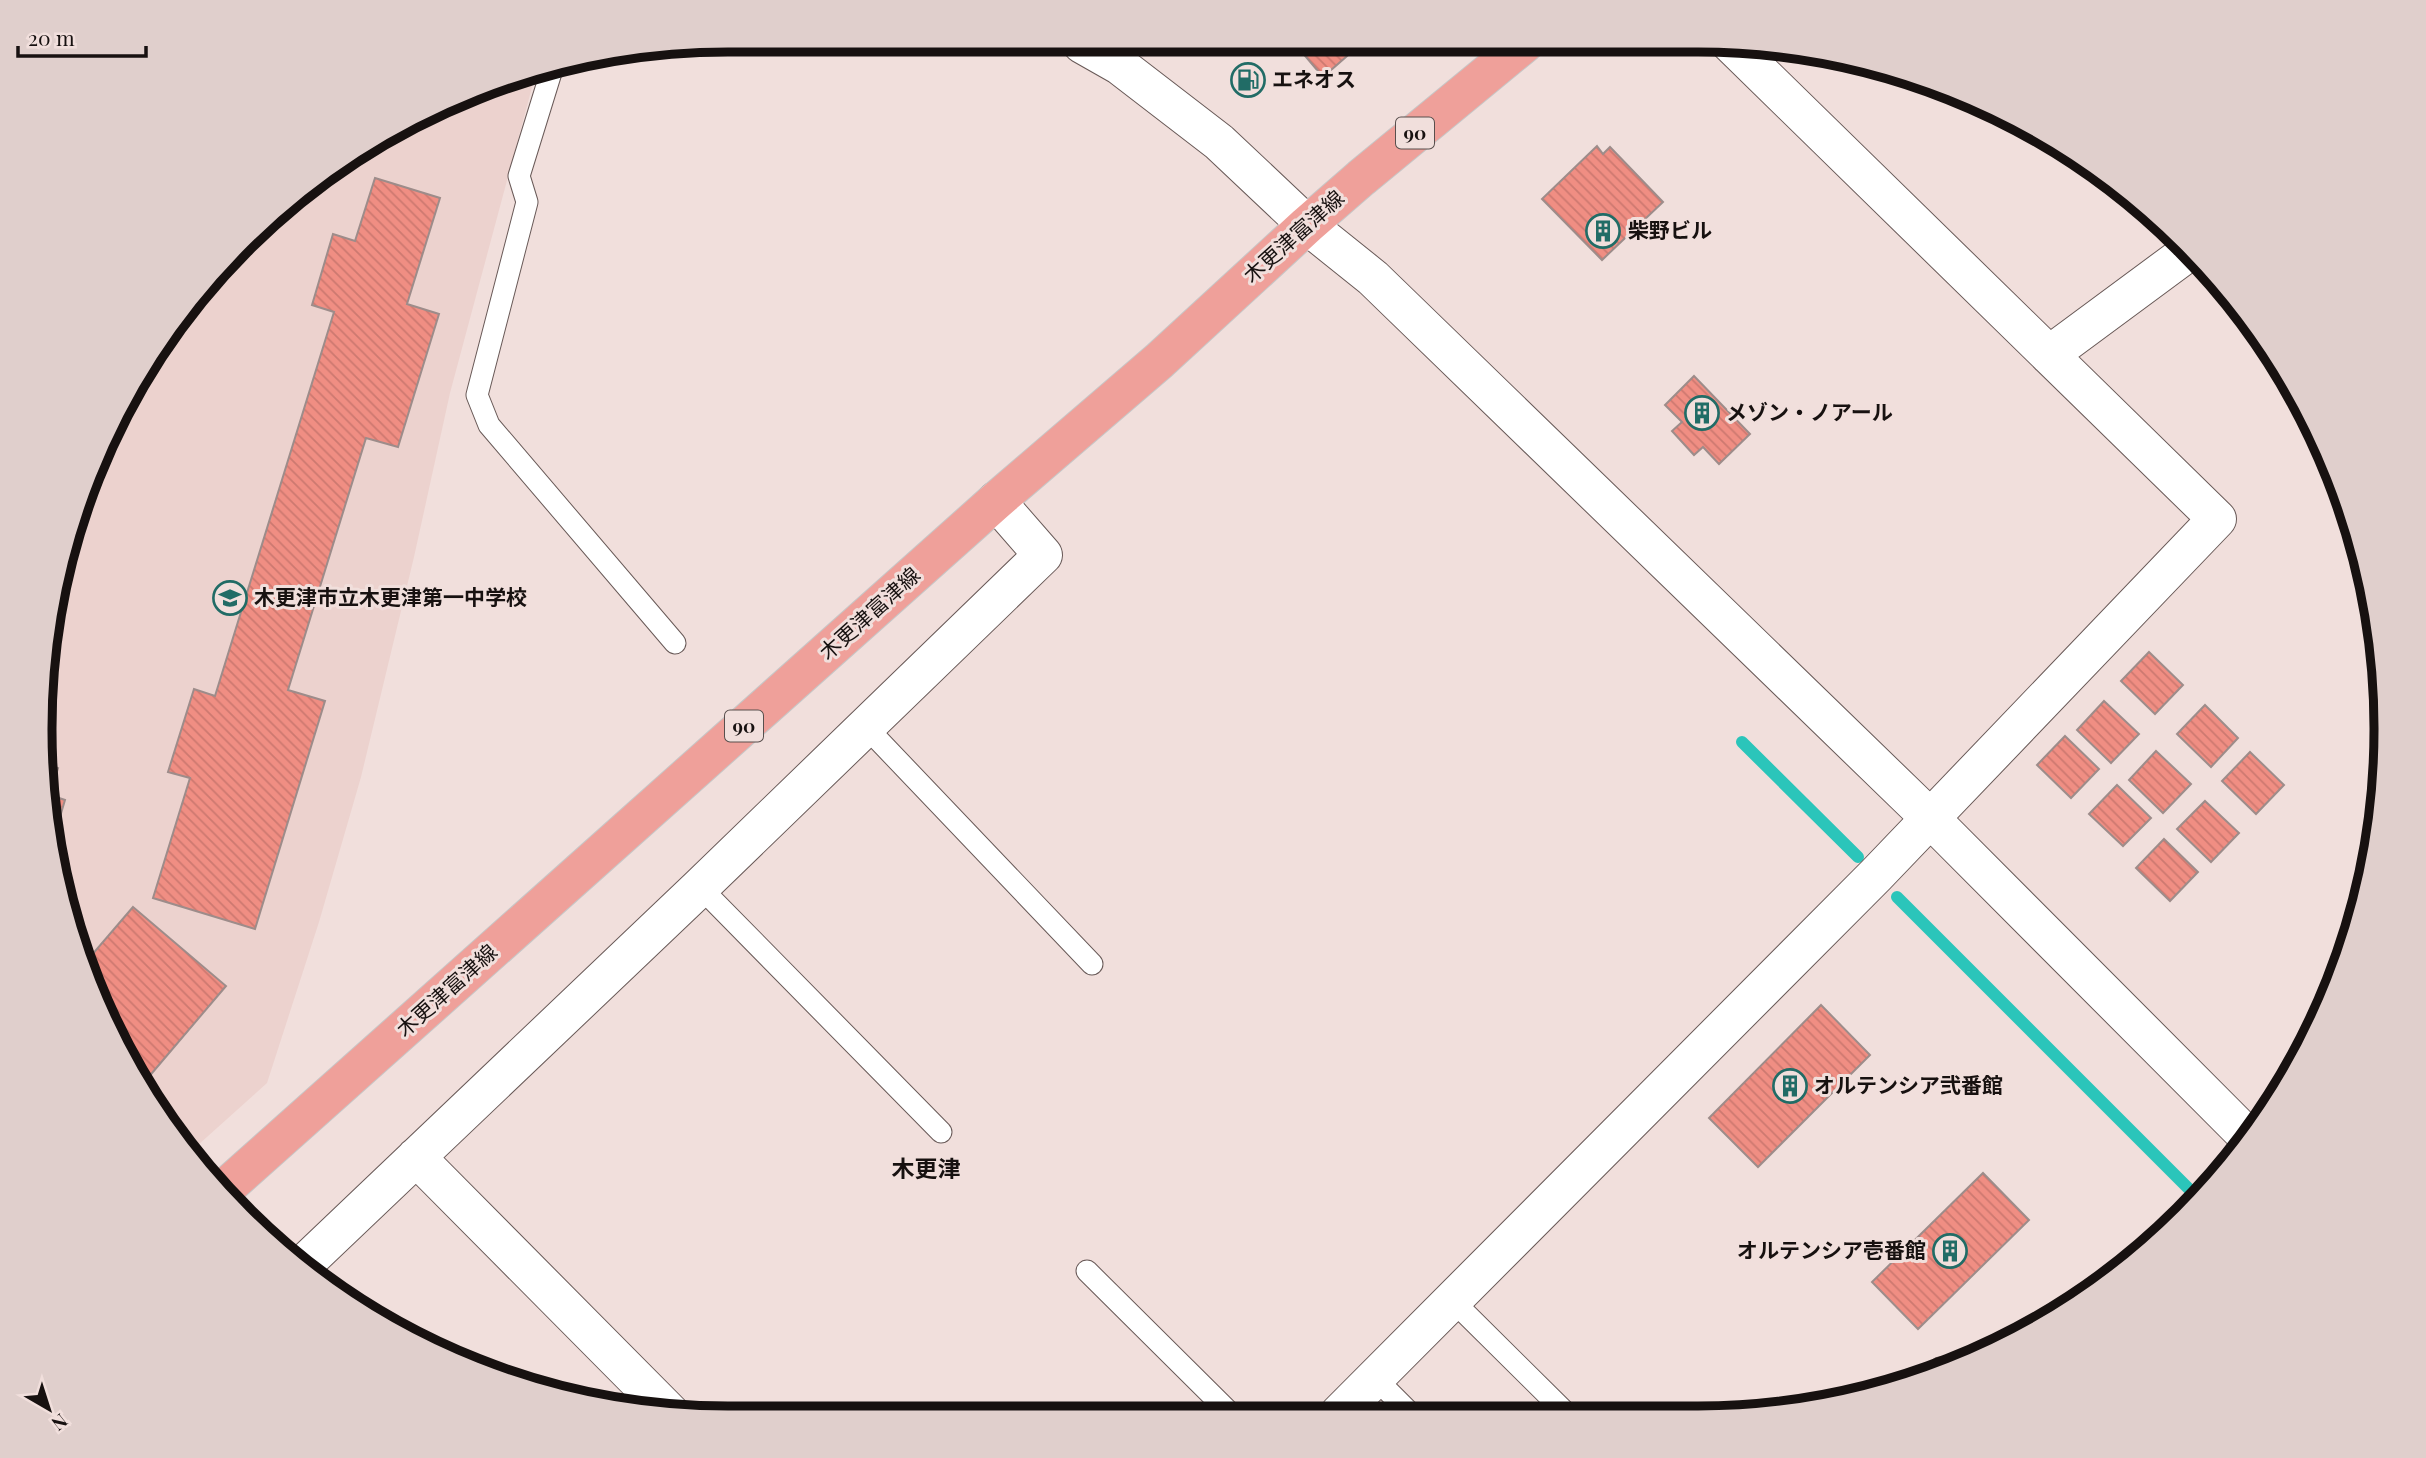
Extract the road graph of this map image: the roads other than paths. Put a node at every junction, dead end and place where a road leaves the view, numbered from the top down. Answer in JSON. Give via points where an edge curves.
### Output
{"nodes":[{"id":1,"x":1096,"y":52,"type":"edge"},
{"id":2,"x":1514,"y":52,"type":"edge"},
{"id":3,"x":1742,"y":54,"type":"edge"},
{"id":4,"x":550,"y":77,"type":"edge"},
{"id":5,"x":1307,"y":225,"type":"junction"},
{"id":6,"x":2181,"y":257,"type":"edge"},
{"id":7,"x":2049,"y":355,"type":"junction"},
{"id":8,"x":996,"y":501,"type":"junction"},
{"id":9,"x":674,"y":643,"type":"dead end"},
{"id":10,"x":866,"y":727,"type":"junction"},
{"id":11,"x":1930,"y":817,"type":"junction"},
{"id":12,"x":700,"y":887,"type":"junction"},
{"id":13,"x":1092,"y":964,"type":"dead end"},
{"id":14,"x":2241,"y":1130,"type":"edge"},
{"id":15,"x":941,"y":1132,"type":"dead end"},
{"id":16,"x":416,"y":1157,"type":"junction"},
{"id":17,"x":229,"y":1185,"type":"edge"},
{"id":18,"x":309,"y":1259,"type":"edge"},
{"id":19,"x":1087,"y":1271,"type":"dead end"},
{"id":20,"x":1452,"y":1300,"type":"junction"},
{"id":21,"x":1375,"y":1378,"type":"junction"},
{"id":22,"x":659,"y":1402,"type":"edge"},
{"id":23,"x":1223,"y":1406,"type":"edge"},
{"id":24,"x":1347,"y":1406,"type":"edge"},
{"id":25,"x":1403,"y":1406,"type":"edge"},
{"id":26,"x":1559,"y":1406,"type":"edge"}],
"edges":[{"from":1,"to":5,"type":"street","via":[[1219,142]]},
{"from":2,"to":5,"type":"main road","name":"木更津富津線","number":"90"},
{"from":3,"to":7,"type":"street"},
{"from":4,"to":9,"type":"lane","via":[[519,176],[527,202],[477,395],[489,425]]},
{"from":5,"to":8,"type":"main road","name":"木更津富津線","number":"90"},
{"from":5,"to":11,"type":"street","via":[[1373,278]]},
{"from":6,"to":7,"type":"street"},
{"from":7,"to":11,"type":"street","via":[[2217,519]]},
{"from":8,"to":10,"type":"street","via":[[1043,555]]},
{"from":8,"to":17,"type":"main road","name":"木更津富津線","number":"90"},
{"from":10,"to":12,"type":"street"},
{"from":10,"to":13,"type":"lane"},
{"from":11,"to":14,"type":"street"},
{"from":11,"to":20,"type":"street"},
{"from":12,"to":15,"type":"lane"},
{"from":12,"to":16,"type":"street"},
{"from":16,"to":18,"type":"street"},
{"from":16,"to":22,"type":"street"},
{"from":19,"to":23,"type":"lane"},
{"from":20,"to":21,"type":"street"},
{"from":20,"to":26,"type":"lane"},
{"from":21,"to":24,"type":"street"},
{"from":21,"to":25,"type":"lane"}]}
